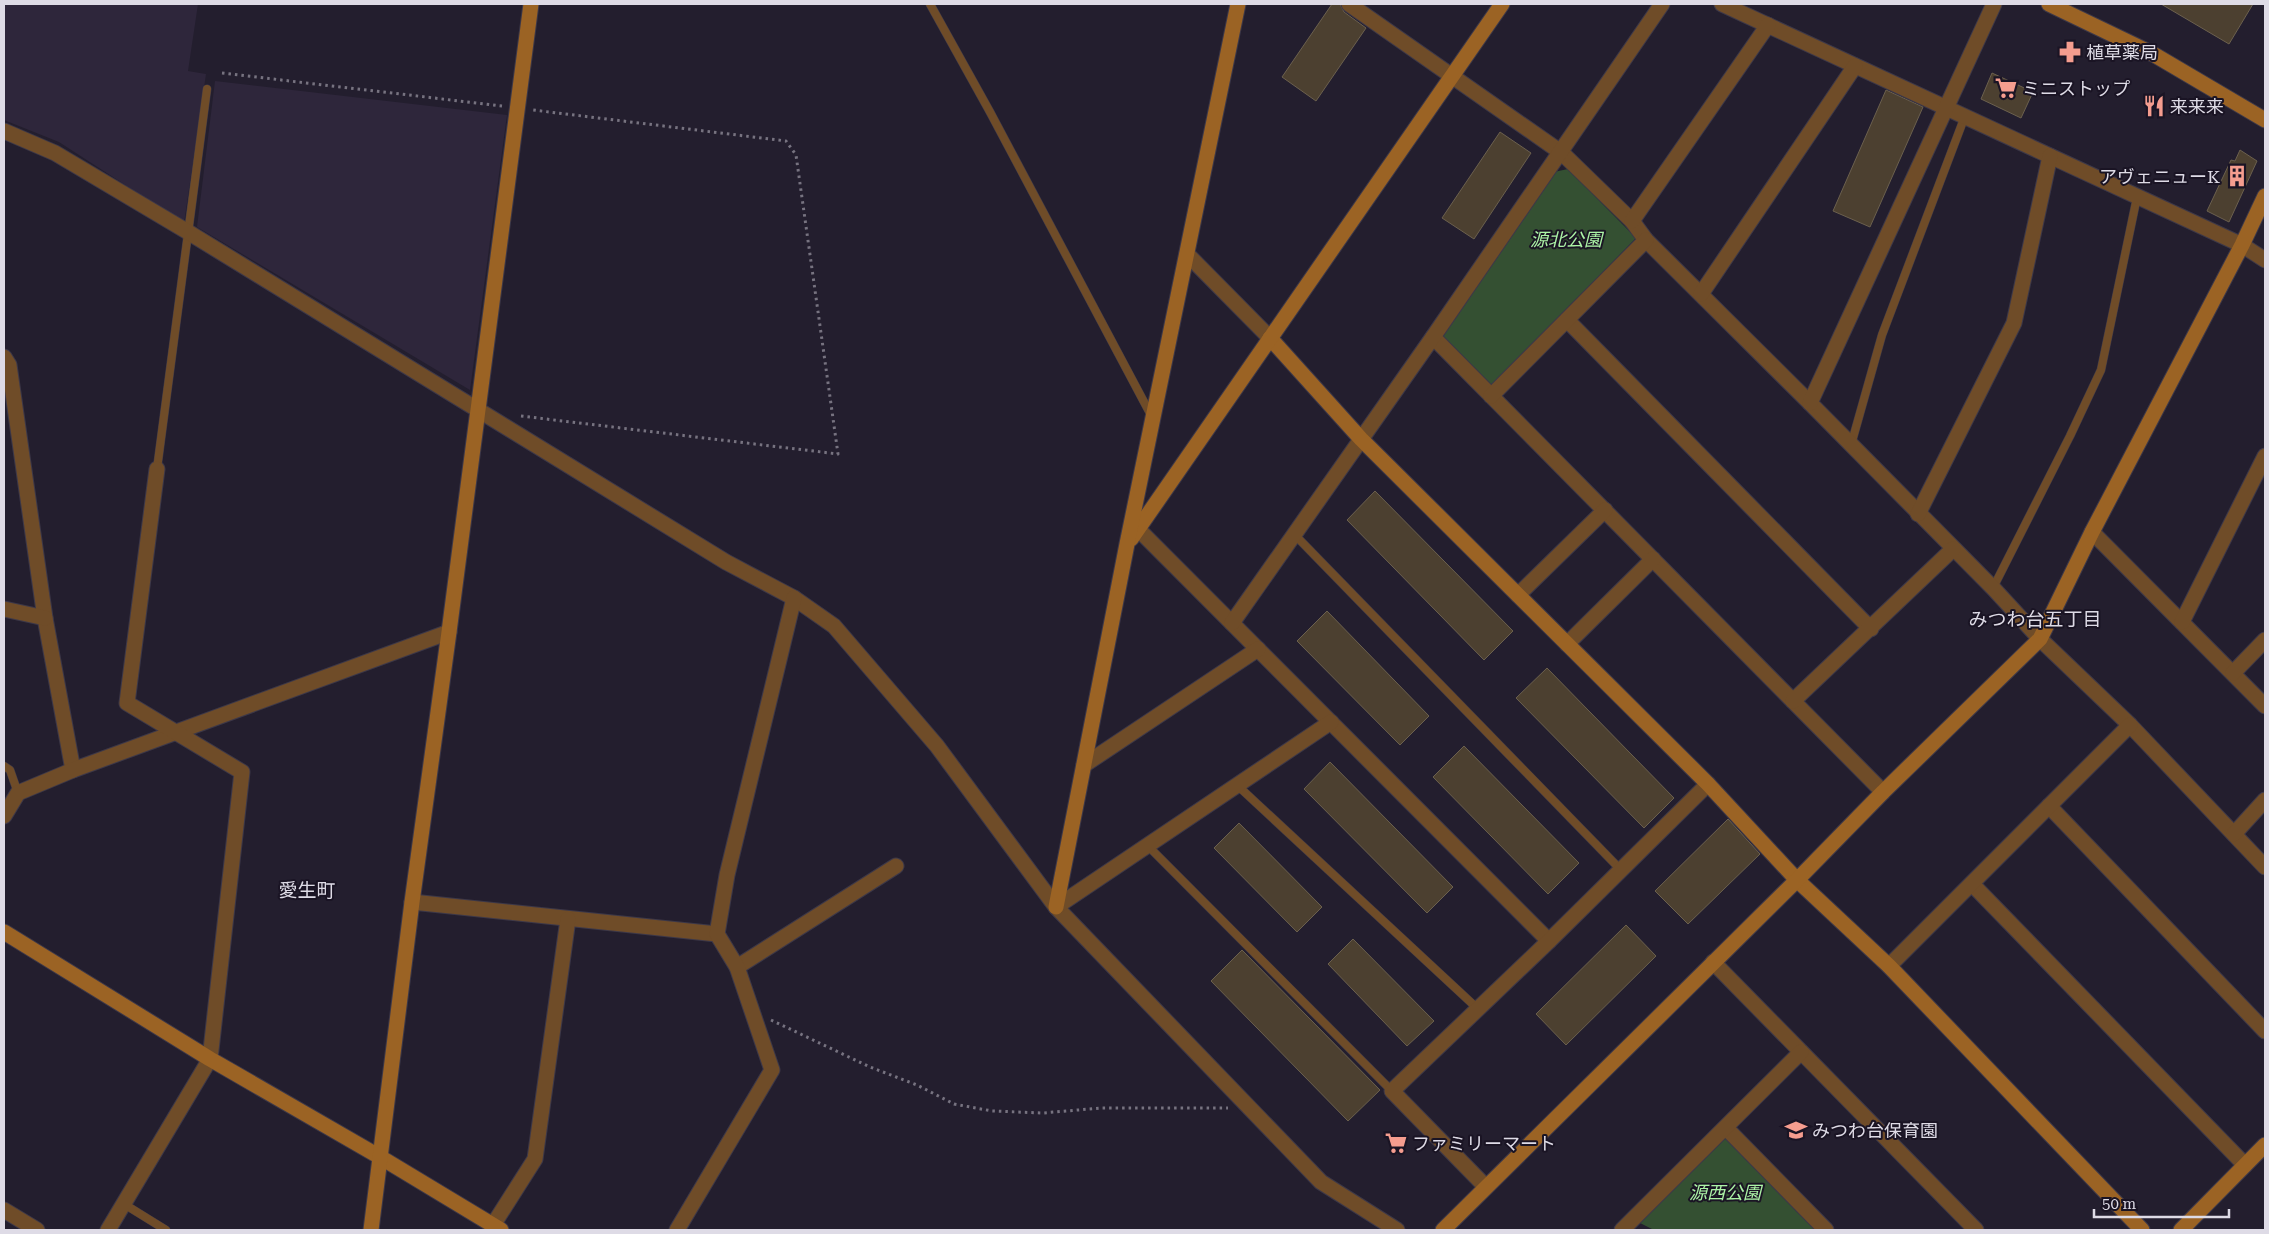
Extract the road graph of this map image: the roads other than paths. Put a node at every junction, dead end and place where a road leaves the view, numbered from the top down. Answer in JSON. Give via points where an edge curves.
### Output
{"nodes":[{"id":1,"x":531,"y":4,"type":"edge"},
{"id":2,"x":930,"y":4,"type":"edge"},
{"id":3,"x":1238,"y":4,"type":"edge"},
{"id":4,"x":1348,"y":4,"type":"edge"},
{"id":5,"x":1502,"y":4,"type":"edge"},
{"id":6,"x":1662,"y":4,"type":"edge"},
{"id":7,"x":1722,"y":4,"type":"edge"},
{"id":8,"x":1994,"y":4,"type":"edge"},
{"id":9,"x":2049,"y":4,"type":"edge"},
{"id":10,"x":1768,"y":25,"type":"junction"},
{"id":11,"x":1855,"y":66,"type":"junction"},
{"id":12,"x":1452,"y":76,"type":"junction"},
{"id":13,"x":206,"y":89,"type":"dead end"},
{"id":14,"x":1945,"y":107,"type":"junction"},
{"id":15,"x":1965,"y":116,"type":"junction"},
{"id":16,"x":2265,"y":120,"type":"edge"},
{"id":17,"x":4,"y":131,"type":"edge"},
{"id":18,"x":1562,"y":153,"type":"junction"},
{"id":19,"x":2050,"y":156,"type":"junction"},
{"id":20,"x":2265,"y":196,"type":"edge"},
{"id":21,"x":2137,"y":197,"type":"junction"},
{"id":22,"x":1632,"y":221,"type":"junction"},
{"id":23,"x":188,"y":232,"type":"junction"},
{"id":24,"x":1646,"y":240,"type":"junction"},
{"id":25,"x":2242,"y":245,"type":"junction"},
{"id":26,"x":1187,"y":254,"type":"junction"},
{"id":27,"x":2265,"y":260,"type":"edge"},
{"id":28,"x":1701,"y":294,"type":"junction"},
{"id":29,"x":1567,"y":320,"type":"junction"},
{"id":30,"x":1433,"y":337,"type":"junction"},
{"id":31,"x":1270,"y":338,"type":"junction"},
{"id":32,"x":4,"y":357,"type":"edge"},
{"id":33,"x":1492,"y":396,"type":"junction"},
{"id":34,"x":1810,"y":402,"type":"junction"},
{"id":35,"x":477,"y":411,"type":"junction"},
{"id":36,"x":1153,"y":418,"type":"junction"},
{"id":37,"x":1361,"y":439,"type":"junction"},
{"id":38,"x":1850,"y":445,"type":"junction"},
{"id":39,"x":2265,"y":456,"type":"edge"},
{"id":40,"x":158,"y":470,"type":"joint"},
{"id":41,"x":1605,"y":510,"type":"junction"},
{"id":42,"x":1918,"y":514,"type":"junction"},
{"id":43,"x":1138,"y":529,"type":"junction"},
{"id":44,"x":2092,"y":532,"type":"junction"},
{"id":45,"x":1294,"y":534,"type":"junction"},
{"id":46,"x":1127,"y":544,"type":"junction"},
{"id":47,"x":1952,"y":549,"type":"junction"},
{"id":48,"x":1653,"y":559,"type":"junction"},
{"id":49,"x":1992,"y":588,"type":"junction"},
{"id":50,"x":1518,"y":595,"type":"junction"},
{"id":51,"x":794,"y":598,"type":"junction"},
{"id":52,"x":4,"y":609,"type":"edge"},
{"id":53,"x":45,"y":618,"type":"junction"},
{"id":54,"x":2182,"y":622,"type":"junction"},
{"id":55,"x":1232,"y":623,"type":"junction"},
{"id":56,"x":1871,"y":629,"type":"junction"},
{"id":57,"x":449,"y":632,"type":"junction"},
{"id":58,"x":2040,"y":640,"type":"junction"},
{"id":59,"x":2265,"y":640,"type":"edge"},
{"id":60,"x":1567,"y":644,"type":"junction"},
{"id":61,"x":1258,"y":649,"type":"junction"},
{"id":62,"x":2233,"y":673,"type":"junction"},
{"id":63,"x":1793,"y":701,"type":"junction"},
{"id":64,"x":2265,"y":706,"type":"edge"},
{"id":65,"x":1331,"y":722,"type":"junction"},
{"id":66,"x":2130,"y":725,"type":"junction"},
{"id":67,"x":177,"y":732,"type":"junction"},
{"id":68,"x":1084,"y":765,"type":"junction"},
{"id":69,"x":4,"y":766,"type":"edge"},
{"id":70,"x":73,"y":770,"type":"junction"},
{"id":71,"x":1708,"y":784,"type":"junction"},
{"id":72,"x":1238,"y":786,"type":"junction"},
{"id":73,"x":1883,"y":792,"type":"junction"},
{"id":74,"x":18,"y":793,"type":"junction"},
{"id":75,"x":2265,"y":800,"type":"edge"},
{"id":76,"x":2049,"y":806,"type":"junction"},
{"id":77,"x":4,"y":816,"type":"edge"},
{"id":78,"x":2234,"y":834,"type":"junction"},
{"id":79,"x":1147,"y":845,"type":"junction"},
{"id":80,"x":896,"y":866,"type":"dead end"},
{"id":81,"x":2265,"y":867,"type":"edge"},
{"id":82,"x":1621,"y":870,"type":"junction"},
{"id":83,"x":1797,"y":880,"type":"junction"},
{"id":84,"x":1972,"y":884,"type":"junction"},
{"id":85,"x":412,"y":902,"type":"junction"},
{"id":86,"x":1056,"y":907,"type":"junction"},
{"id":87,"x":568,"y":919,"type":"junction"},
{"id":88,"x":4,"y":932,"type":"edge"},
{"id":89,"x":717,"y":934,"type":"junction"},
{"id":90,"x":1549,"y":941,"type":"junction"},
{"id":91,"x":1713,"y":962,"type":"junction"},
{"id":92,"x":1889,"y":966,"type":"junction"},
{"id":93,"x":737,"y":968,"type":"junction"},
{"id":94,"x":1478,"y":1009,"type":"junction"},
{"id":95,"x":2265,"y":1031,"type":"edge"},
{"id":96,"x":1801,"y":1052,"type":"junction"},
{"id":97,"x":210,"y":1059,"type":"junction"},
{"id":98,"x":1392,"y":1090,"type":"junction"},
{"id":99,"x":1726,"y":1128,"type":"junction"},
{"id":100,"x":2265,"y":1145,"type":"edge"},
{"id":101,"x":380,"y":1156,"type":"junction"},
{"id":102,"x":2245,"y":1165,"type":"junction"},
{"id":103,"x":1486,"y":1187,"type":"junction"},
{"id":104,"x":124,"y":1204,"type":"junction"},
{"id":105,"x":4,"y":1210,"type":"edge"},
{"id":106,"x":497,"y":1228,"type":"edge"},
{"id":107,"x":1628,"y":1229,"type":"edge"},
{"id":108,"x":37,"y":1230,"type":"edge"},
{"id":109,"x":108,"y":1230,"type":"edge"},
{"id":110,"x":166,"y":1230,"type":"edge"},
{"id":111,"x":371,"y":1230,"type":"edge"},
{"id":112,"x":677,"y":1230,"type":"edge"},
{"id":113,"x":1397,"y":1230,"type":"edge"},
{"id":114,"x":1443,"y":1230,"type":"edge"},
{"id":115,"x":1826,"y":1230,"type":"edge"},
{"id":116,"x":1976,"y":1230,"type":"edge"},
{"id":117,"x":2142,"y":1230,"type":"edge"},
{"id":118,"x":2181,"y":1230,"type":"edge"}],
"edges":[{"from":1,"to":35,"type":"street"},
{"from":2,"to":36,"type":"lane"},
{"from":3,"to":26,"type":"street"},
{"from":4,"to":12,"type":"street"},
{"from":5,"to":12,"type":"street"},
{"from":6,"to":18,"type":"street"},
{"from":7,"to":10,"type":"street"},
{"from":8,"to":14,"type":"street"},
{"from":9,"to":16,"type":"street","via":[[2154,54]]},
{"from":10,"to":11,"type":"street"},
{"from":10,"to":22,"type":"street"},
{"from":11,"to":14,"type":"street"},
{"from":11,"to":28,"type":"street"},
{"from":12,"to":18,"type":"street"},
{"from":12,"to":31,"type":"street"},
{"from":13,"to":23,"type":"lane"},
{"from":14,"to":15,"type":"street"},
{"from":14,"to":34,"type":"street"},
{"from":15,"to":19,"type":"street"},
{"from":15,"to":38,"type":"lane","via":[[1882,336]]},
{"from":17,"to":23,"type":"street","via":[[55,153]]},
{"from":18,"to":22,"type":"street"},
{"from":18,"to":30,"type":"street"},
{"from":19,"to":21,"type":"street"},
{"from":19,"to":42,"type":"street","via":[[2014,323]]},
{"from":20,"to":25,"type":"street"},
{"from":21,"to":25,"type":"street"},
{"from":21,"to":49,"type":"lane","via":[[2101,370]]},
{"from":22,"to":24,"type":"street"},
{"from":23,"to":35,"type":"street"},
{"from":23,"to":40,"type":"lane"},
{"from":24,"to":28,"type":"street"},
{"from":24,"to":29,"type":"street"},
{"from":25,"to":27,"type":"street"},
{"from":25,"to":44,"type":"street"},
{"from":26,"to":31,"type":"street"},
{"from":26,"to":36,"type":"street"},
{"from":28,"to":34,"type":"street"},
{"from":29,"to":33,"type":"street"},
{"from":29,"to":56,"type":"street"},
{"from":30,"to":33,"type":"street"},
{"from":30,"to":37,"type":"street"},
{"from":31,"to":37,"type":"street"},
{"from":31,"to":43,"type":"street"},
{"from":32,"to":53,"type":"street","via":[[9,365]]},
{"from":33,"to":41,"type":"street"},
{"from":34,"to":38,"type":"street"},
{"from":35,"to":51,"type":"street","via":[[726,562]]},
{"from":35,"to":57,"type":"street"},
{"from":36,"to":46,"type":"street"},
{"from":37,"to":45,"type":"street"},
{"from":37,"to":50,"type":"street"},
{"from":38,"to":42,"type":"street"},
{"from":39,"to":54,"type":"street"},
{"from":40,"to":67,"type":"street","via":[[127,703]]},
{"from":41,"to":48,"type":"street"},
{"from":41,"to":50,"type":"street"},
{"from":42,"to":47,"type":"street"},
{"from":43,"to":46,"type":"street"},
{"from":43,"to":55,"type":"street"},
{"from":44,"to":54,"type":"street"},
{"from":44,"to":58,"type":"street"},
{"from":45,"to":55,"type":"street"},
{"from":45,"to":82,"type":"lane"},
{"from":46,"to":68,"type":"street"},
{"from":47,"to":49,"type":"street"},
{"from":47,"to":56,"type":"street"},
{"from":48,"to":60,"type":"street"},
{"from":48,"to":63,"type":"street"},
{"from":49,"to":58,"type":"street"},
{"from":50,"to":60,"type":"street"},
{"from":51,"to":86,"type":"street","via":[[834,626],[937,746]]},
{"from":51,"to":89,"type":"street"},
{"from":52,"to":53,"type":"street"},
{"from":53,"to":70,"type":"street"},
{"from":54,"to":62,"type":"street"},
{"from":55,"to":61,"type":"street"},
{"from":56,"to":63,"type":"street"},
{"from":57,"to":67,"type":"street"},
{"from":57,"to":85,"type":"street"},
{"from":58,"to":66,"type":"street"},
{"from":58,"to":73,"type":"street"},
{"from":59,"to":62,"type":"street"},
{"from":60,"to":71,"type":"street"},
{"from":61,"to":65,"type":"street"},
{"from":61,"to":68,"type":"street"},
{"from":62,"to":64,"type":"street"},
{"from":63,"to":73,"type":"street"},
{"from":65,"to":72,"type":"street"},
{"from":65,"to":90,"type":"street"},
{"from":66,"to":76,"type":"street"},
{"from":66,"to":78,"type":"street"},
{"from":67,"to":70,"type":"street"},
{"from":67,"to":97,"type":"street","via":[[242,772]]},
{"from":68,"to":86,"type":"street"},
{"from":69,"to":74,"type":"lane","via":[[10,770]]},
{"from":70,"to":74,"type":"street"},
{"from":71,"to":82,"type":"street"},
{"from":71,"to":83,"type":"street"},
{"from":72,"to":79,"type":"street"},
{"from":72,"to":94,"type":"lane"},
{"from":73,"to":83,"type":"street"},
{"from":74,"to":77,"type":"street"},
{"from":75,"to":78,"type":"street"},
{"from":76,"to":84,"type":"street"},
{"from":76,"to":95,"type":"street"},
{"from":78,"to":81,"type":"street"},
{"from":79,"to":86,"type":"street"},
{"from":79,"to":98,"type":"lane"},
{"from":80,"to":93,"type":"street"},
{"from":82,"to":90,"type":"street"},
{"from":83,"to":91,"type":"street"},
{"from":83,"to":92,"type":"street"},
{"from":84,"to":92,"type":"street"},
{"from":84,"to":102,"type":"street"},
{"from":85,"to":87,"type":"street"},
{"from":85,"to":101,"type":"street"},
{"from":86,"to":113,"type":"street","via":[[1321,1182]]},
{"from":87,"to":89,"type":"street"},
{"from":87,"to":106,"type":"street","via":[[535,1160]]},
{"from":88,"to":97,"type":"street"},
{"from":89,"to":93,"type":"street"},
{"from":90,"to":94,"type":"street"},
{"from":91,"to":96,"type":"street"},
{"from":91,"to":103,"type":"street"},
{"from":92,"to":117,"type":"street"},
{"from":93,"to":112,"type":"street","via":[[772,1070]]},
{"from":94,"to":98,"type":"street"},
{"from":96,"to":99,"type":"street"},
{"from":96,"to":116,"type":"street"},
{"from":97,"to":101,"type":"street"},
{"from":97,"to":104,"type":"street"},
{"from":98,"to":103,"type":"street"},
{"from":99,"to":107,"type":"street"},
{"from":99,"to":115,"type":"street"},
{"from":100,"to":102,"type":"street"},
{"from":101,"to":106,"type":"street"},
{"from":101,"to":111,"type":"street"},
{"from":102,"to":118,"type":"street"},
{"from":103,"to":114,"type":"street"},
{"from":104,"to":109,"type":"street"},
{"from":104,"to":110,"type":"lane"},
{"from":105,"to":108,"type":"street"}]}
